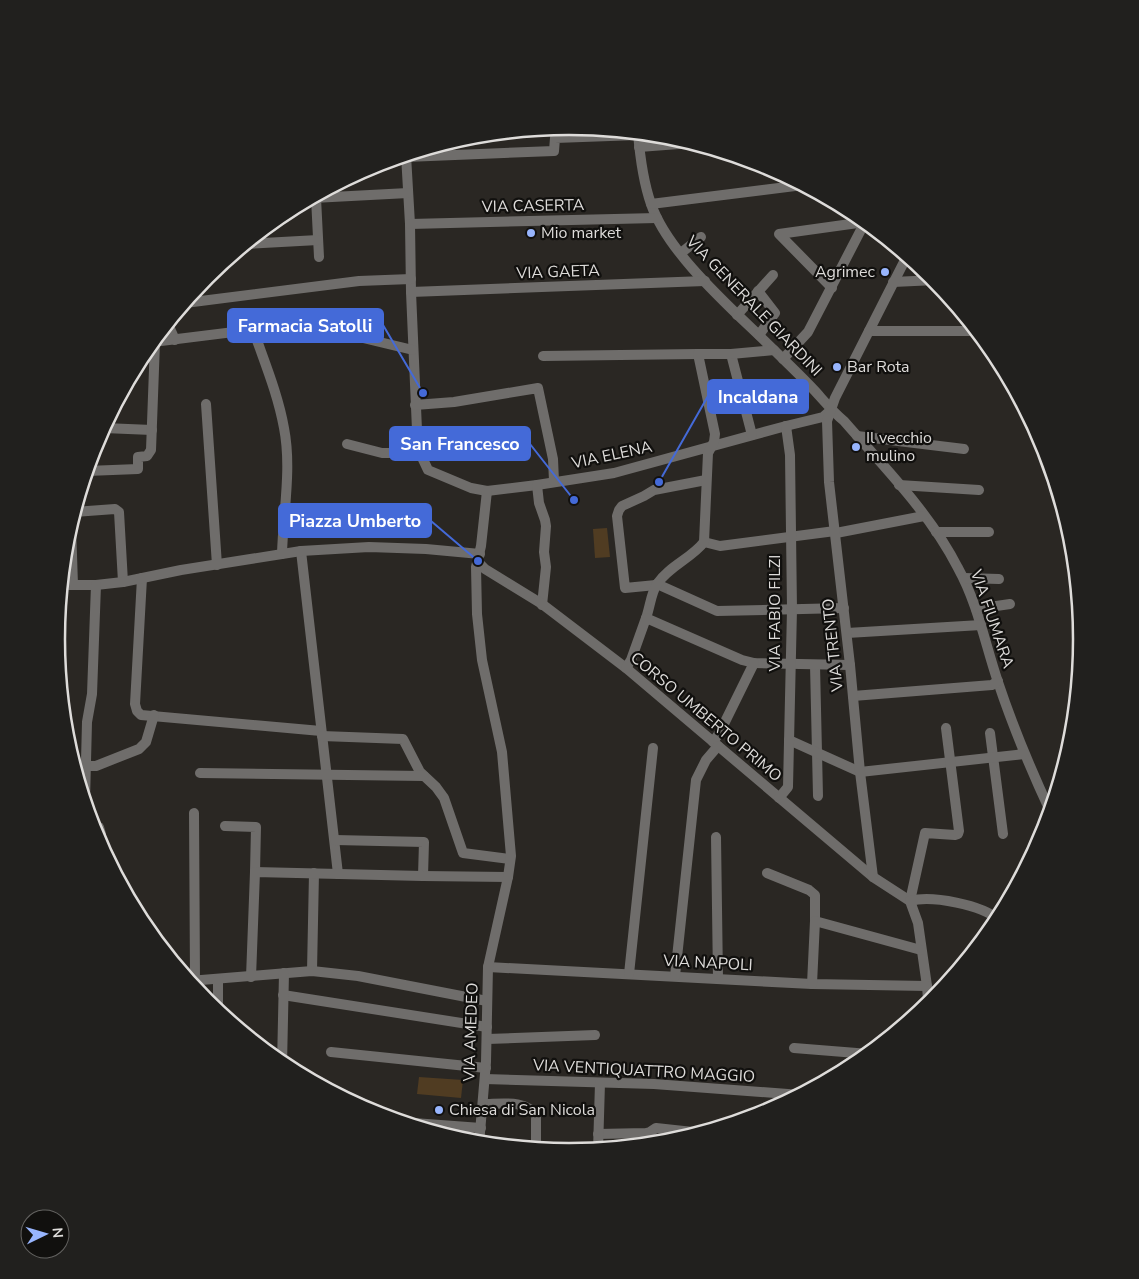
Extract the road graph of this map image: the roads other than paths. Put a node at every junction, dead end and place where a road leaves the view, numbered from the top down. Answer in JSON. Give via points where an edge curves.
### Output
{"nodes":[{"id":1,"x":599,"y":136,"type":"edge"},
{"id":2,"x":638,"y":140,"type":"edge"},
{"id":3,"x":669,"y":145,"type":"edge"},
{"id":4,"x":639,"y":148,"type":"junction"},
{"id":5,"x":429,"y":155,"type":"edge"},
{"id":6,"x":406,"y":162,"type":"edge"},
{"id":7,"x":789,"y":185,"type":"edge"},
{"id":8,"x":408,"y":193,"type":"junction"},
{"id":9,"x":327,"y":197,"type":"edge"},
{"id":10,"x":315,"y":204,"type":"edge"},
{"id":11,"x":651,"y":204,"type":"junction"},
{"id":12,"x":657,"y":218,"type":"junction"},
{"id":13,"x":410,"y":224,"type":"junction"},
{"id":14,"x":855,"y":224,"type":"edge"},
{"id":15,"x":862,"y":229,"type":"edge"},
{"id":16,"x":701,"y":237,"type":"dead end"},
{"id":17,"x":318,"y":240,"type":"junction"},
{"id":18,"x":257,"y":243,"type":"edge"},
{"id":19,"x":681,"y":253,"type":"junction"},
{"id":20,"x":319,"y":257,"type":"dead end"},
{"id":21,"x":904,"y":262,"type":"edge"},
{"id":22,"x":773,"y":275,"type":"dead end"},
{"id":23,"x":411,"y":279,"type":"junction"},
{"id":24,"x":705,"y":281,"type":"junction"},
{"id":25,"x":923,"y":281,"type":"edge"},
{"id":26,"x":893,"y":282,"type":"junction"},
{"id":27,"x":832,"y":288,"type":"junction"},
{"id":28,"x":758,"y":291,"type":"junction"},
{"id":29,"x":411,"y":292,"type":"junction"},
{"id":30,"x":195,"y":302,"type":"edge"},
{"id":31,"x":737,"y":315,"type":"junction"},
{"id":32,"x":253,"y":329,"type":"junction"},
{"id":33,"x":171,"y":330,"type":"edge"},
{"id":34,"x":869,"y":331,"type":"junction"},
{"id":35,"x":969,"y":331,"type":"edge"},
{"id":36,"x":759,"y":335,"type":"junction"},
{"id":37,"x":175,"y":340,"type":"junction"},
{"id":38,"x":163,"y":341,"type":"edge"},
{"id":39,"x":413,"y":350,"type":"junction"},
{"id":40,"x":774,"y":350,"type":"junction"},
{"id":41,"x":154,"y":354,"type":"edge"},
{"id":42,"x":698,"y":354,"type":"junction"},
{"id":43,"x":730,"y":354,"type":"junction"},
{"id":44,"x":543,"y":356,"type":"dead end"},
{"id":45,"x":783,"y":359,"type":"junction"},
{"id":46,"x":206,"y":404,"type":"dead end"},
{"id":47,"x":415,"y":405,"type":"junction"},
{"id":48,"x":831,"y":410,"type":"junction"},
{"id":49,"x":786,"y":426,"type":"junction"},
{"id":50,"x":111,"y":428,"type":"edge"},
{"id":51,"x":152,"y":430,"type":"junction"},
{"id":52,"x":752,"y":436,"type":"junction"},
{"id":53,"x":857,"y":436,"type":"junction"},
{"id":54,"x":347,"y":444,"type":"dead end"},
{"id":55,"x":712,"y":447,"type":"junction"},
{"id":56,"x":964,"y":449,"type":"dead end"},
{"id":57,"x":420,"y":453,"type":"junction"},
{"id":58,"x":95,"y":470,"type":"edge"},
{"id":59,"x":706,"y":480,"type":"junction"},
{"id":60,"x":554,"y":482,"type":"junction"},
{"id":61,"x":537,"y":484,"type":"junction"},
{"id":62,"x":899,"y":485,"type":"junction"},
{"id":63,"x":980,"y":490,"type":"dead end"},
{"id":64,"x":486,"y":491,"type":"junction"},
{"id":65,"x":81,"y":511,"type":"edge"},
{"id":66,"x":924,"y":516,"type":"junction"},
{"id":67,"x":836,"y":532,"type":"junction"},
{"id":68,"x":936,"y":532,"type":"junction"},
{"id":69,"x":989,"y":532,"type":"dead end"},
{"id":70,"x":790,"y":537,"type":"junction"},
{"id":71,"x":704,"y":542,"type":"junction"},
{"id":72,"x":301,"y":551,"type":"junction"},
{"id":73,"x":282,"y":554,"type":"junction"},
{"id":74,"x":72,"y":557,"type":"edge"},
{"id":75,"x":479,"y":558,"type":"junction"},
{"id":76,"x":217,"y":565,"type":"junction"},
{"id":77,"x":142,"y":578,"type":"junction"},
{"id":78,"x":964,"y":578,"type":"junction"},
{"id":79,"x":999,"y":579,"type":"dead end"},
{"id":80,"x":123,"y":582,"type":"junction"},
{"id":81,"x":68,"y":585,"type":"edge"},
{"id":82,"x":73,"y":585,"type":"junction"},
{"id":83,"x":96,"y":585,"type":"junction"},
{"id":84,"x":657,"y":585,"type":"junction"},
{"id":85,"x":1010,"y":604,"type":"dead end"},
{"id":86,"x":542,"y":605,"type":"junction"},
{"id":87,"x":844,"y":608,"type":"junction"},
{"id":88,"x":792,"y":609,"type":"junction"},
{"id":89,"x":976,"y":609,"type":"junction"},
{"id":90,"x":646,"y":618,"type":"junction"},
{"id":91,"x":980,"y":625,"type":"junction"},
{"id":92,"x":847,"y":633,"type":"junction"},
{"id":93,"x":754,"y":663,"type":"junction"},
{"id":94,"x":790,"y":664,"type":"junction"},
{"id":95,"x":815,"y":665,"type":"junction"},
{"id":96,"x":850,"y":665,"type":"junction"},
{"id":97,"x":626,"y":668,"type":"junction"},
{"id":98,"x":998,"y":681,"type":"junction"},
{"id":99,"x":853,"y":696,"type":"junction"},
{"id":100,"x":154,"y":715,"type":"junction"},
{"id":101,"x":946,"y":728,"type":"dead end"},
{"id":102,"x":990,"y":733,"type":"dead end"},
{"id":103,"x":322,"y":734,"type":"junction"},
{"id":104,"x":789,"y":740,"type":"junction"},
{"id":105,"x":715,"y":744,"type":"junction"},
{"id":106,"x":653,"y":748,"type":"dead end"},
{"id":107,"x":817,"y":752,"type":"junction"},
{"id":108,"x":1024,"y":754,"type":"junction"},
{"id":109,"x":993,"y":758,"type":"junction"},
{"id":110,"x":950,"y":763,"type":"junction"},
{"id":111,"x":81,"y":767,"type":"edge"},
{"id":112,"x":86,"y":767,"type":"junction"},
{"id":113,"x":860,"y":772,"type":"junction"},
{"id":114,"x":200,"y":773,"type":"dead end"},
{"id":115,"x":327,"y":775,"type":"junction"},
{"id":116,"x":424,"y":776,"type":"junction"},
{"id":117,"x":86,"y":781,"type":"edge"},
{"id":118,"x":818,"y":796,"type":"dead end"},
{"id":119,"x":779,"y":798,"type":"junction"},
{"id":120,"x":1047,"y":803,"type":"edge"},
{"id":121,"x":194,"y":812,"type":"dead end"},
{"id":122,"x":225,"y":826,"type":"dead end"},
{"id":123,"x":1003,"y":834,"type":"dead end"},
{"id":124,"x":716,"y":837,"type":"dead end"},
{"id":125,"x":334,"y":840,"type":"junction"},
{"id":126,"x":510,"y":860,"type":"junction"},
{"id":127,"x":255,"y":872,"type":"junction"},
{"id":128,"x":767,"y":873,"type":"dead end"},
{"id":129,"x":314,"y":874,"type":"junction"},
{"id":130,"x":338,"y":874,"type":"junction"},
{"id":131,"x":423,"y":876,"type":"junction"},
{"id":132,"x":508,"y":877,"type":"junction"},
{"id":133,"x":873,"y":877,"type":"junction"},
{"id":134,"x":910,"y":901,"type":"junction"},
{"id":135,"x":992,"y":915,"type":"edge"},
{"id":136,"x":814,"y":921,"type":"junction"},
{"id":137,"x":921,"y":950,"type":"junction"},
{"id":138,"x":488,"y":967,"type":"junction"},
{"id":139,"x":312,"y":971,"type":"junction"},
{"id":140,"x":284,"y":973,"type":"junction"},
{"id":141,"x":192,"y":974,"type":"edge"},
{"id":142,"x":629,"y":974,"type":"junction"},
{"id":143,"x":675,"y":976,"type":"junction"},
{"id":144,"x":251,"y":977,"type":"junction"},
{"id":145,"x":718,"y":979,"type":"junction"},
{"id":146,"x":218,"y":980,"type":"junction"},
{"id":147,"x":198,"y":981,"type":"edge"},
{"id":148,"x":812,"y":984,"type":"junction"},
{"id":149,"x":926,"y":986,"type":"junction"},
{"id":150,"x":928,"y":994,"type":"edge"},
{"id":151,"x":283,"y":995,"type":"junction"},
{"id":152,"x":218,"y":1001,"type":"edge"},
{"id":153,"x":487,"y":1001,"type":"junction"},
{"id":154,"x":487,"y":1027,"type":"junction"},
{"id":155,"x":595,"y":1035,"type":"dead end"},
{"id":156,"x":487,"y":1039,"type":"junction"},
{"id":157,"x":794,"y":1048,"type":"dead end"},
{"id":158,"x":331,"y":1052,"type":"dead end"},
{"id":159,"x":858,"y":1053,"type":"edge"},
{"id":160,"x":282,"y":1054,"type":"edge"},
{"id":161,"x":486,"y":1073,"type":"junction"},
{"id":162,"x":600,"y":1083,"type":"junction"},
{"id":163,"x":789,"y":1094,"type":"edge"},
{"id":164,"x":484,"y":1104,"type":"junction"},
{"id":165,"x":430,"y":1124,"type":"edge"},
{"id":166,"x":481,"y":1128,"type":"junction"},
{"id":167,"x":682,"y":1131,"type":"edge"},
{"id":168,"x":598,"y":1134,"type":"junction"},
{"id":169,"x":480,"y":1136,"type":"edge"},
{"id":170,"x":536,"y":1143,"type":"edge"},
{"id":171,"x":598,"y":1143,"type":"edge"}],
"edges":[{"from":1,"to":5,"type":"street","via":[[555,138],[554,151]]},
{"from":2,"to":4,"type":"street","name":"VIA GENERALE GIARDINI"},
{"from":3,"to":4,"type":"street"},
{"from":4,"to":11,"type":"street","name":"VIA GENERALE GIARDINI"},
{"from":6,"to":8,"type":"street","name":"VIA ELENA"},
{"from":7,"to":11,"type":"street"},
{"from":8,"to":9,"type":"street"},
{"from":8,"to":13,"type":"street","name":"VIA ELENA"},
{"from":10,"to":17,"type":"street"},
{"from":11,"to":12,"type":"street","name":"VIA GENERALE GIARDINI"},
{"from":12,"to":13,"type":"street","name":"VIA CASERTA"},
{"from":12,"to":19,"type":"street","name":"VIA GENERALE GIARDINI"},
{"from":13,"to":23,"type":"street","name":"VIA ELENA"},
{"from":14,"to":27,"type":"street","via":[[779,234]]},
{"from":15,"to":27,"type":"street"},
{"from":16,"to":19,"type":"street"},
{"from":17,"to":18,"type":"street"},
{"from":17,"to":20,"type":"street"},
{"from":19,"to":24,"type":"street","name":"VIA GENERALE GIARDINI"},
{"from":21,"to":26,"type":"street","name":"VIA TRENTO"},
{"from":22,"to":28,"type":"street"},
{"from":23,"to":29,"type":"street","name":"VIA ELENA"},
{"from":23,"to":30,"type":"street","via":[[359,281]]},
{"from":24,"to":29,"type":"street","name":"VIA GAETA"},
{"from":24,"to":31,"type":"street","name":"VIA GENERALE GIARDINI"},
{"from":25,"to":26,"type":"street"},
{"from":26,"to":34,"type":"street","name":"VIA TRENTO"},
{"from":27,"to":45,"type":"street","via":[[808,332]]},
{"from":28,"to":31,"type":"street"},
{"from":28,"to":36,"type":"street","via":[[775,314]]},
{"from":29,"to":39,"type":"street","name":"VIA ELENA"},
{"from":31,"to":36,"type":"street","name":"VIA GENERALE GIARDINI"},
{"from":32,"to":37,"type":"street"},
{"from":32,"to":39,"type":"street","via":[[313,326]]},
{"from":32,"to":73,"type":"street","via":[[285,429],[287,464]]},
{"from":33,"to":37,"type":"street"},
{"from":34,"to":35,"type":"street"},
{"from":34,"to":48,"type":"street","name":"VIA TRENTO"},
{"from":36,"to":40,"type":"street","name":"VIA GENERALE GIARDINI"},
{"from":37,"to":38,"type":"street"},
{"from":39,"to":47,"type":"street","name":"VIA ELENA"},
{"from":40,"to":43,"type":"street"},
{"from":40,"to":45,"type":"street","name":"VIA GENERALE GIARDINI"},
{"from":41,"to":51,"type":"street"},
{"from":42,"to":43,"type":"street"},
{"from":42,"to":44,"type":"street"},
{"from":42,"to":55,"type":"street","via":[[715,434]]},
{"from":43,"to":52,"type":"street"},
{"from":45,"to":48,"type":"street","name":"VIA GENERALE GIARDINI"},
{"from":46,"to":76,"type":"street"},
{"from":47,"to":57,"type":"street","name":"VIA ELENA"},
{"from":47,"to":60,"type":"street","via":[[538,388],[553,459]]},
{"from":48,"to":49,"type":"street","name":"VIA ELENA","via":[[823,417]]},
{"from":48,"to":53,"type":"street","name":"VIA FIUMARA"},
{"from":48,"to":67,"type":"street","name":"VIA TRENTO","via":[[827,421],[829,474]]},
{"from":49,"to":52,"type":"street","name":"VIA ELENA"},
{"from":49,"to":70,"type":"street","name":"VIA FABIO FILZI","via":[[790,455]]},
{"from":50,"to":51,"type":"street"},
{"from":51,"to":58,"type":"street","via":[[151,450],[147,456],[138,457],[138,469]]},
{"from":52,"to":55,"type":"street","name":"VIA ELENA"},
{"from":53,"to":56,"type":"street"},
{"from":53,"to":62,"type":"street","name":"VIA FIUMARA"},
{"from":54,"to":57,"type":"street","via":[[382,453]]},
{"from":55,"to":59,"type":"street","via":[[708,452]]},
{"from":55,"to":60,"type":"street","name":"VIA ELENA","via":[[614,473]]},
{"from":57,"to":64,"type":"street","name":"VIA ELENA","via":[[428,470]]},
{"from":59,"to":71,"type":"street"},
{"from":59,"to":84,"type":"street","via":[[654,490],[618,510],[625,588]]},
{"from":60,"to":61,"type":"street","name":"VIA ELENA"},
{"from":61,"to":64,"type":"street","name":"VIA ELENA"},
{"from":61,"to":86,"type":"street","via":[[546,526]]},
{"from":62,"to":63,"type":"street"},
{"from":62,"to":66,"type":"street","name":"VIA FIUMARA"},
{"from":64,"to":75,"type":"street","name":"VIA AMEDEO"},
{"from":65,"to":80,"type":"street","via":[[115,509],[119,512]]},
{"from":66,"to":67,"type":"street"},
{"from":66,"to":68,"type":"street","name":"VIA FIUMARA"},
{"from":67,"to":70,"type":"street"},
{"from":67,"to":87,"type":"street","name":"VIA TRENTO"},
{"from":68,"to":69,"type":"street"},
{"from":68,"to":78,"type":"street","name":"VIA FIUMARA"},
{"from":70,"to":71,"type":"street","via":[[720,546]]},
{"from":70,"to":88,"type":"street","name":"VIA FABIO FILZI"},
{"from":71,"to":84,"type":"street"},
{"from":72,"to":73,"type":"street"},
{"from":72,"to":75,"type":"street","via":[[369,547],[426,549]]},
{"from":72,"to":103,"type":"street"},
{"from":73,"to":76,"type":"street"},
{"from":74,"to":82,"type":"street"},
{"from":75,"to":86,"type":"street","name":"CORSO UMBERTO PRIMO","via":[[485,569]]},
{"from":75,"to":126,"type":"street","name":"VIA AMEDEO","via":[[476,583],[480,641],[502,752]]},
{"from":76,"to":77,"type":"street"},
{"from":77,"to":80,"type":"street"},
{"from":77,"to":100,"type":"street","via":[[135,704],[141,716]]},
{"from":78,"to":79,"type":"street"},
{"from":78,"to":89,"type":"street","name":"VIA FIUMARA"},
{"from":80,"to":83,"type":"street"},
{"from":81,"to":82,"type":"street"},
{"from":82,"to":83,"type":"street"},
{"from":83,"to":112,"type":"street"},
{"from":84,"to":88,"type":"street","via":[[716,611]]},
{"from":84,"to":90,"type":"street"},
{"from":85,"to":89,"type":"street"},
{"from":86,"to":97,"type":"street","name":"CORSO UMBERTO PRIMO"},
{"from":87,"to":88,"type":"street"},
{"from":87,"to":92,"type":"street","name":"VIA TRENTO"},
{"from":88,"to":94,"type":"street","name":"VIA FABIO FILZI"},
{"from":89,"to":91,"type":"street","name":"VIA FIUMARA"},
{"from":90,"to":93,"type":"street"},
{"from":90,"to":97,"type":"street"},
{"from":91,"to":92,"type":"street"},
{"from":91,"to":98,"type":"street","name":"VIA FIUMARA"},
{"from":92,"to":96,"type":"street","name":"VIA TRENTO"},
{"from":93,"to":94,"type":"street"},
{"from":93,"to":105,"type":"street"},
{"from":94,"to":95,"type":"street"},
{"from":94,"to":104,"type":"street","name":"VIA FABIO FILZI"},
{"from":95,"to":96,"type":"street"},
{"from":95,"to":107,"type":"street"},
{"from":96,"to":99,"type":"street","name":"VIA TRENTO"},
{"from":97,"to":105,"type":"street","name":"CORSO UMBERTO PRIMO"},
{"from":98,"to":99,"type":"street","via":[[992,685]]},
{"from":98,"to":108,"type":"street","name":"VIA FIUMARA"},
{"from":99,"to":113,"type":"street","name":"VIA TRENTO"},
{"from":100,"to":103,"type":"street"},
{"from":100,"to":112,"type":"street","via":[[146,742],[139,749]]},
{"from":101,"to":110,"type":"street"},
{"from":102,"to":109,"type":"street"},
{"from":103,"to":115,"type":"street"},
{"from":103,"to":116,"type":"street","via":[[403,739]]},
{"from":104,"to":107,"type":"street"},
{"from":104,"to":119,"type":"street","name":"VIA FABIO FILZI","via":[[788,787]]},
{"from":105,"to":119,"type":"street","name":"CORSO UMBERTO PRIMO"},
{"from":105,"to":143,"type":"street","via":[[696,780]]},
{"from":106,"to":142,"type":"street"},
{"from":107,"to":113,"type":"street"},
{"from":107,"to":118,"type":"street"},
{"from":108,"to":109,"type":"street"},
{"from":108,"to":120,"type":"street","name":"VIA FIUMARA"},
{"from":109,"to":110,"type":"street"},
{"from":109,"to":123,"type":"street"},
{"from":110,"to":113,"type":"street"},
{"from":110,"to":134,"type":"street","via":[[958,834],[925,833]]},
{"from":111,"to":112,"type":"street"},
{"from":112,"to":117,"type":"street"},
{"from":113,"to":133,"type":"street","name":"VIA TRENTO"},
{"from":114,"to":115,"type":"street"},
{"from":115,"to":116,"type":"street"},
{"from":115,"to":125,"type":"street"},
{"from":116,"to":126,"type":"street","via":[[444,798],[463,853]]},
{"from":119,"to":133,"type":"street","name":"CORSO UMBERTO PRIMO"},
{"from":121,"to":141,"type":"street"},
{"from":122,"to":127,"type":"street","via":[[256,827]]},
{"from":124,"to":145,"type":"street"},
{"from":125,"to":130,"type":"street"},
{"from":125,"to":131,"type":"street","via":[[424,842]]},
{"from":126,"to":132,"type":"street","name":"VIA AMEDEO"},
{"from":127,"to":129,"type":"street"},
{"from":127,"to":144,"type":"street"},
{"from":128,"to":136,"type":"street","via":[[815,895]]},
{"from":129,"to":130,"type":"street"},
{"from":129,"to":139,"type":"street"},
{"from":130,"to":131,"type":"street"},
{"from":131,"to":132,"type":"street"},
{"from":132,"to":138,"type":"street","name":"VIA AMEDEO"},
{"from":133,"to":134,"type":"street","name":"CORSO UMBERTO PRIMO"},
{"from":134,"to":135,"type":"street","via":[[920,898],[972,905]]},
{"from":134,"to":137,"type":"street","via":[[918,923]]},
{"from":136,"to":137,"type":"street"},
{"from":136,"to":148,"type":"street"},
{"from":137,"to":149,"type":"street"},
{"from":138,"to":142,"type":"street","name":"VIA NAPOLI"},
{"from":138,"to":153,"type":"street","name":"VIA AMEDEO"},
{"from":139,"to":140,"type":"street"},
{"from":139,"to":153,"type":"street","via":[[380,980]]},
{"from":140,"to":144,"type":"street"},
{"from":140,"to":151,"type":"street"},
{"from":142,"to":143,"type":"street","name":"VIA NAPOLI"},
{"from":143,"to":145,"type":"street","name":"VIA NAPOLI"},
{"from":144,"to":146,"type":"street"},
{"from":145,"to":148,"type":"street","name":"VIA NAPOLI"},
{"from":146,"to":147,"type":"street"},
{"from":146,"to":152,"type":"street"},
{"from":148,"to":149,"type":"street","name":"VIA NAPOLI"},
{"from":149,"to":150,"type":"street"},
{"from":151,"to":154,"type":"street"},
{"from":151,"to":160,"type":"street"},
{"from":153,"to":154,"type":"street","name":"VIA AMEDEO"},
{"from":154,"to":156,"type":"street","name":"VIA AMEDEO"},
{"from":155,"to":156,"type":"street"},
{"from":156,"to":161,"type":"street","name":"VIA AMEDEO"},
{"from":157,"to":159,"type":"street"},
{"from":158,"to":161,"type":"street","name":"VIA VENTIQUATTRO MAGGIO"},
{"from":161,"to":162,"type":"street","name":"VIA VENTIQUATTRO MAGGIO"},
{"from":161,"to":164,"type":"street","name":"VIA AMEDEO"},
{"from":162,"to":163,"type":"street","name":"VIA VENTIQUATTRO MAGGIO","via":[[663,1084]]},
{"from":162,"to":168,"type":"street"},
{"from":164,"to":166,"type":"street","name":"VIA AMEDEO"},
{"from":164,"to":170,"type":"street","via":[[520,1104],[533,1111],[536,1116]]},
{"from":165,"to":166,"type":"street"},
{"from":166,"to":169,"type":"street","name":"VIA AMEDEO"},
{"from":167,"to":168,"type":"street","via":[[656,1128],[646,1133]]},
{"from":168,"to":171,"type":"street"}]}
